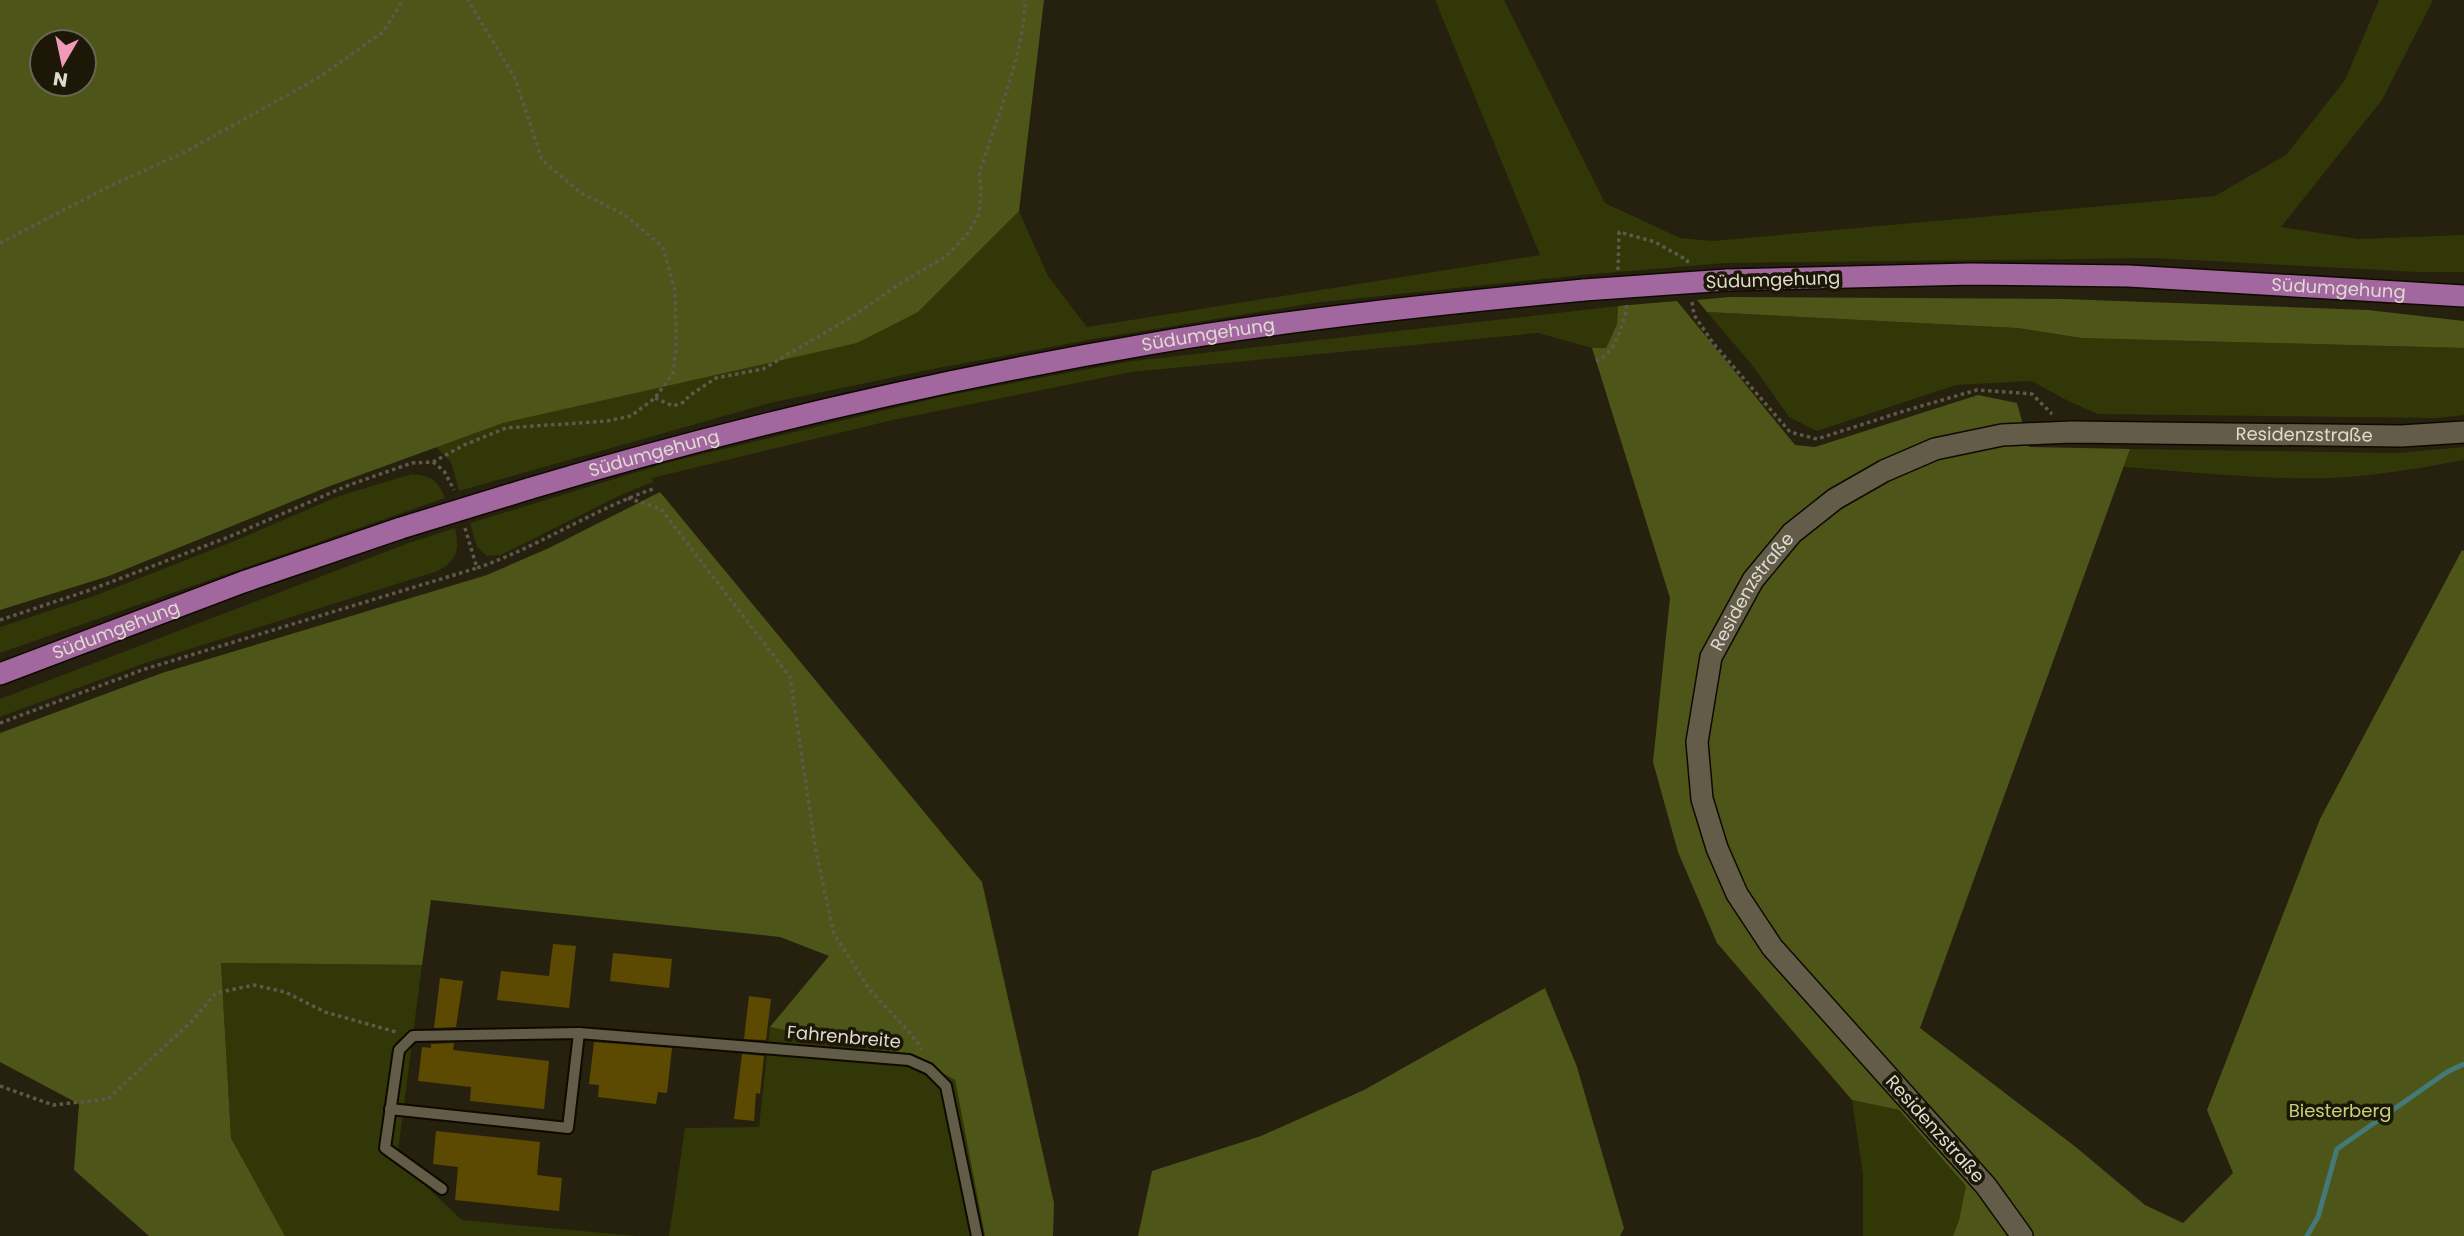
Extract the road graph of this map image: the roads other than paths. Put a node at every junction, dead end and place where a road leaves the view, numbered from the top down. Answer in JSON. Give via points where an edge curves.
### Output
{"nodes":[{"id":1,"x":2464,"y":296,"type":"edge"},
{"id":2,"x":2464,"y":432,"type":"edge"},
{"id":3,"x":0,"y":674,"type":"edge"},
{"id":4,"x":579,"y":1033,"type":"junction"},
{"id":5,"x":390,"y":1110,"type":"junction"},
{"id":6,"x":442,"y":1189,"type":"dead end"},
{"id":7,"x":977,"y":1236,"type":"edge"},
{"id":8,"x":2022,"y":1236,"type":"edge"}],
"edges":[{"from":1,"to":3,"type":"main road","name":"Südumgehung","bridge":true,"via":[[2129,276],[1971,274],[1727,280],[1420,306],[1148,344],[849,403],[626,460],[401,528]]},
{"from":2,"to":8,"type":"main road","name":"Residenzstraße","via":[[2401,436],[2071,432],[2001,435],[1936,450],[1884,471],[1835,499],[1792,533],[1754,580],[1711,657],[1697,742],[1702,799],[1737,894],[1772,947],[1986,1186]]},
{"from":4,"to":5,"type":"lane","name":"Fahrenbreite","via":[[413,1036],[399,1050]]},
{"from":4,"to":5,"type":"lane","via":[[568,1128]]},
{"from":4,"to":7,"type":"lane","name":"Fahrenbreite","via":[[909,1060],[929,1069],[946,1086]]},
{"from":5,"to":6,"type":"lane","via":[[385,1148]]}]}
